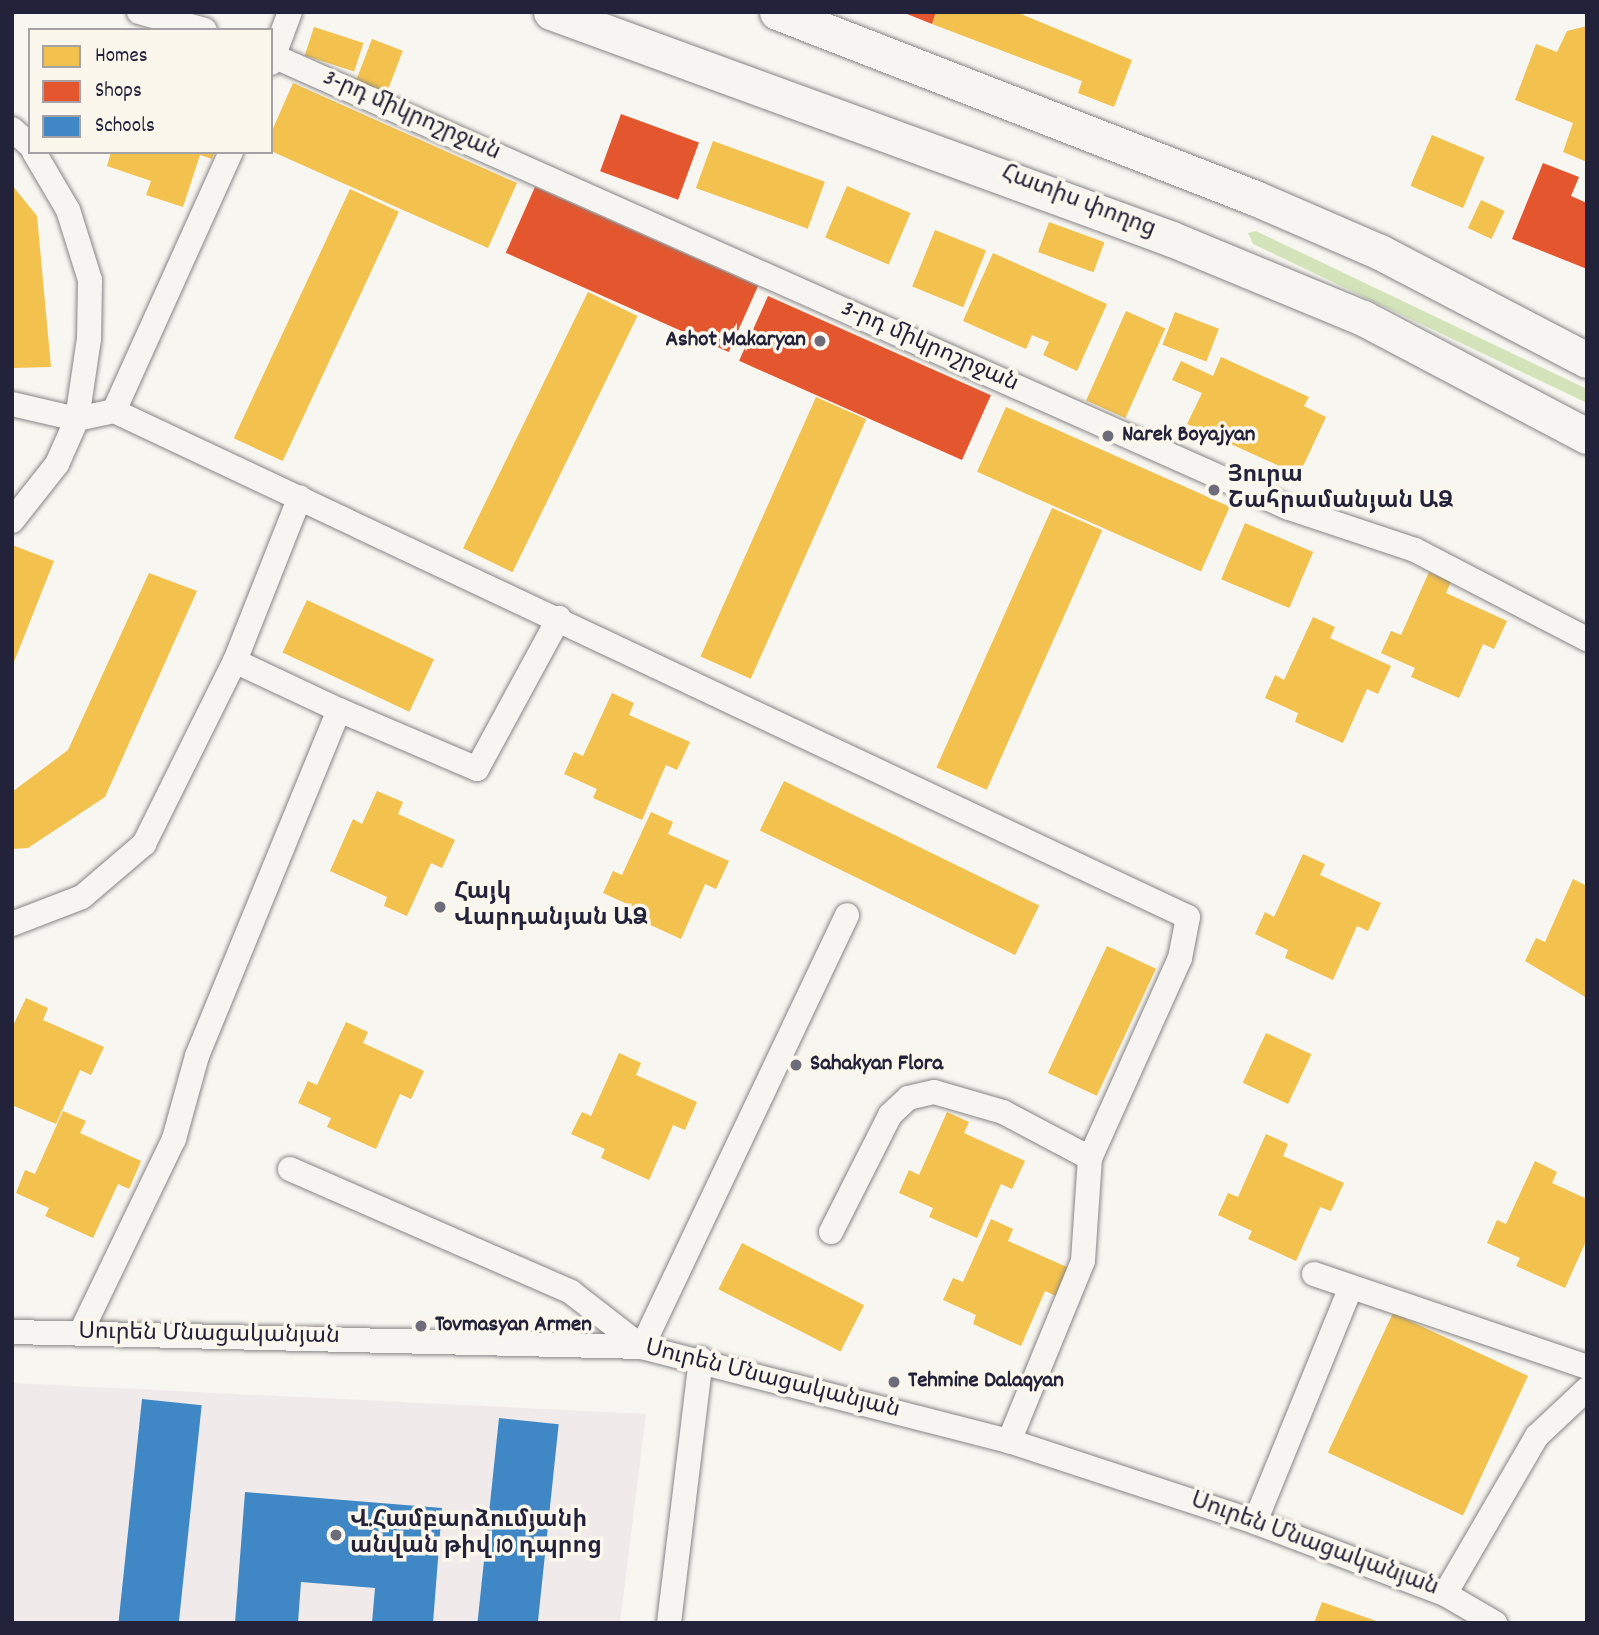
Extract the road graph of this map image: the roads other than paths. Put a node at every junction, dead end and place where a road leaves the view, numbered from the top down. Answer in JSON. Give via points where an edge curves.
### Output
{"nodes":[{"id":1,"x":139,"y":12,"type":"edge"},
{"id":2,"x":289,"y":12,"type":"edge"},
{"id":3,"x":551,"y":12,"type":"edge"},
{"id":4,"x":777,"y":12,"type":"edge"},
{"id":5,"x":198,"y":28,"type":"edge"},
{"id":6,"x":273,"y":55,"type":"edge"},
{"id":7,"x":273,"y":58,"type":"edge"},
{"id":8,"x":12,"y":129,"type":"edge"},
{"id":9,"x":28,"y":143,"type":"edge"},
{"id":10,"x":35,"y":154,"type":"edge"},
{"id":11,"x":230,"y":154,"type":"edge"},
{"id":12,"x":1587,"y":360,"type":"edge"},
{"id":13,"x":12,"y":404,"type":"edge"},
{"id":14,"x":114,"y":411,"type":"junction"},
{"id":15,"x":77,"y":419,"type":"junction"},
{"id":16,"x":1587,"y":436,"type":"edge"},
{"id":17,"x":300,"y":497,"type":"junction"},
{"id":18,"x":12,"y":521,"type":"edge"},
{"id":19,"x":559,"y":618,"type":"junction"},
{"id":20,"x":1587,"y":639,"type":"edge"},
{"id":21,"x":235,"y":661,"type":"junction"},
{"id":22,"x":339,"y":710,"type":"junction"},
{"id":23,"x":847,"y":915,"type":"dead end"},
{"id":24,"x":12,"y":924,"type":"edge"},
{"id":25,"x":1090,"y":1158,"type":"junction"},
{"id":26,"x":290,"y":1169,"type":"dead end"},
{"id":27,"x":831,"y":1231,"type":"dead end"},
{"id":28,"x":1314,"y":1274,"type":"dead end"},
{"id":29,"x":1350,"y":1289,"type":"junction"},
{"id":30,"x":12,"y":1332,"type":"edge"},
{"id":31,"x":81,"y":1332,"type":"junction"},
{"id":32,"x":642,"y":1347,"type":"junction"},
{"id":33,"x":701,"y":1359,"type":"junction"},
{"id":34,"x":1587,"y":1367,"type":"edge"},
{"id":35,"x":1587,"y":1389,"type":"edge"},
{"id":36,"x":1009,"y":1441,"type":"junction"},
{"id":37,"x":1255,"y":1522,"type":"junction"},
{"id":38,"x":1445,"y":1594,"type":"junction"},
{"id":39,"x":669,"y":1623,"type":"edge"},
{"id":40,"x":1494,"y":1623,"type":"edge"}],
"edges":[{"from":1,"to":5,"type":"street"},
{"from":2,"to":6,"type":"street"},
{"from":3,"to":16,"type":"main road","name":"Հատիս փողոց","via":[[1172,239],[1363,318]]},
{"from":4,"to":12,"type":"main road","via":[[1367,246]]},
{"from":7,"to":20,"type":"street","name":"3-րդ միկրոշրջան","via":[[1289,509],[1415,550]]},
{"from":8,"to":9,"type":"street"},
{"from":10,"to":15,"type":"street","via":[[68,210],[90,280]]},
{"from":11,"to":14,"type":"street"},
{"from":13,"to":15,"type":"street"},
{"from":14,"to":15,"type":"street"},
{"from":14,"to":17,"type":"street"},
{"from":15,"to":18,"type":"street","via":[[57,464]]},
{"from":17,"to":19,"type":"street"},
{"from":17,"to":21,"type":"street"},
{"from":19,"to":22,"type":"street","via":[[477,769]]},
{"from":19,"to":25,"type":"street","via":[[1188,917],[1180,958]]},
{"from":21,"to":22,"type":"street"},
{"from":21,"to":24,"type":"street","via":[[144,844],[82,897]]},
{"from":22,"to":31,"type":"street","via":[[197,1056],[174,1139]]},
{"from":23,"to":32,"type":"street"},
{"from":25,"to":27,"type":"street","via":[[1003,1112],[934,1092],[908,1098],[890,1115]]},
{"from":25,"to":36,"type":"street","via":[[1083,1261]]},
{"from":26,"to":32,"type":"street","via":[[571,1292]]},
{"from":28,"to":29,"type":"street"},
{"from":29,"to":34,"type":"street","via":[[1403,1300]]},
{"from":29,"to":37,"type":"street"},
{"from":30,"to":31,"type":"street","name":"Սուրեն Մնացականյան"},
{"from":31,"to":32,"type":"street","name":"Սուրեն Մնացականյան"},
{"from":32,"to":33,"type":"street","name":"Սուրեն Մնացականյան"},
{"from":33,"to":36,"type":"street","name":"Սուրեն Մնացականյան"},
{"from":33,"to":39,"type":"street"},
{"from":35,"to":38,"type":"street","via":[[1537,1436]]},
{"from":36,"to":37,"type":"street","name":"Սուրեն Մնացականյան"},
{"from":37,"to":38,"type":"street","name":"Սուրեն Մնացականյան"},
{"from":38,"to":40,"type":"street","name":"Սուրեն Մնացականյան"}]}
